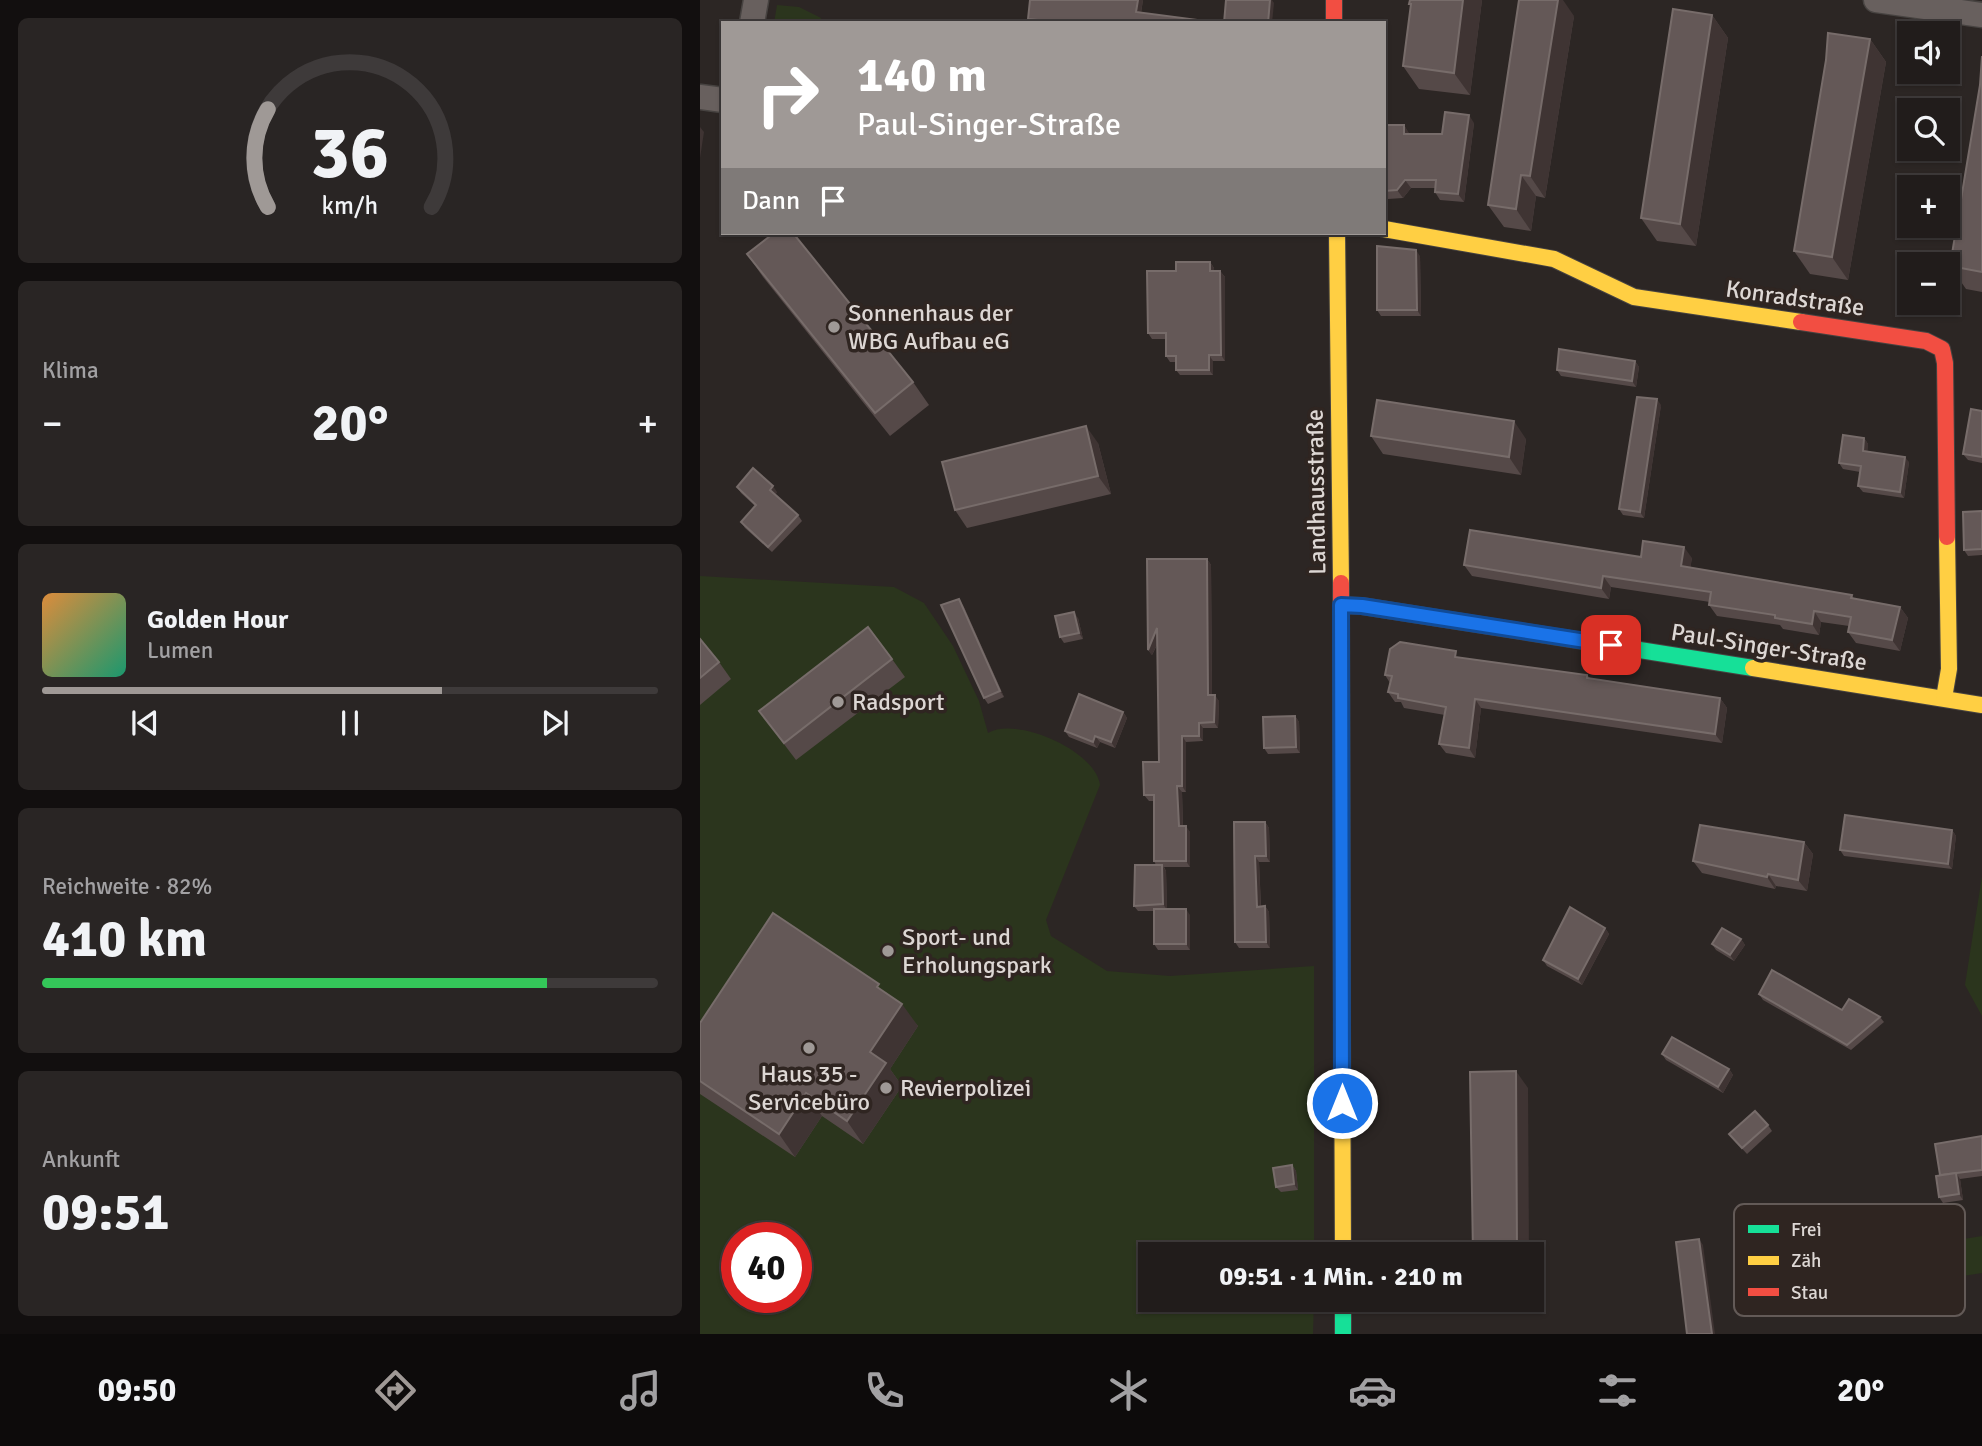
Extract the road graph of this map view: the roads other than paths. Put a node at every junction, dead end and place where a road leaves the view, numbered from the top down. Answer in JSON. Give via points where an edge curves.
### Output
{"nodes":[{"id":1,"x":756,"y":0,"type":"edge"},
{"id":2,"x":1334,"y":0,"type":"edge"},
{"id":3,"x":1876,"y":0,"type":"edge"},
{"id":4,"x":1982,"y":15,"type":"edge"},
{"id":5,"x":752,"y":21,"type":"edge"},
{"id":6,"x":1334,"y":21,"type":"edge"},
{"id":7,"x":700,"y":97,"type":"edge"},
{"id":8,"x":721,"y":100,"type":"edge"},
{"id":9,"x":1386,"y":229,"type":"edge"},
{"id":10,"x":1336,"y":235,"type":"edge"},
{"id":11,"x":1341,"y":605,"type":"junction"},
{"id":12,"x":1944,"y":698,"type":"junction"},
{"id":13,"x":1982,"y":705,"type":"edge"},
{"id":14,"x":1343,"y":1242,"type":"edge"},
{"id":15,"x":1343,"y":1312,"type":"edge"},
{"id":16,"x":1343,"y":1334,"type":"edge"}],
"edges":[{"from":1,"to":5,"type":"street"},
{"from":2,"to":6,"type":"street"},
{"from":3,"to":4,"type":"street"},
{"from":7,"to":8,"type":"street"},
{"from":9,"to":12,"type":"street","name":"Konradstraße","via":[[1554,259],[1634,297],[1926,341],[1942,349],[1948,494],[1949,669]]},
{"from":10,"to":11,"type":"street","name":"Landhausstraße"},
{"from":11,"to":12,"type":"street","name":"Paul-Singer-Straße"},
{"from":11,"to":14,"type":"street","name":"Landhausstraße"},
{"from":12,"to":13,"type":"street","name":"Paul-Singer-Straße"},
{"from":15,"to":16,"type":"street"}]}
